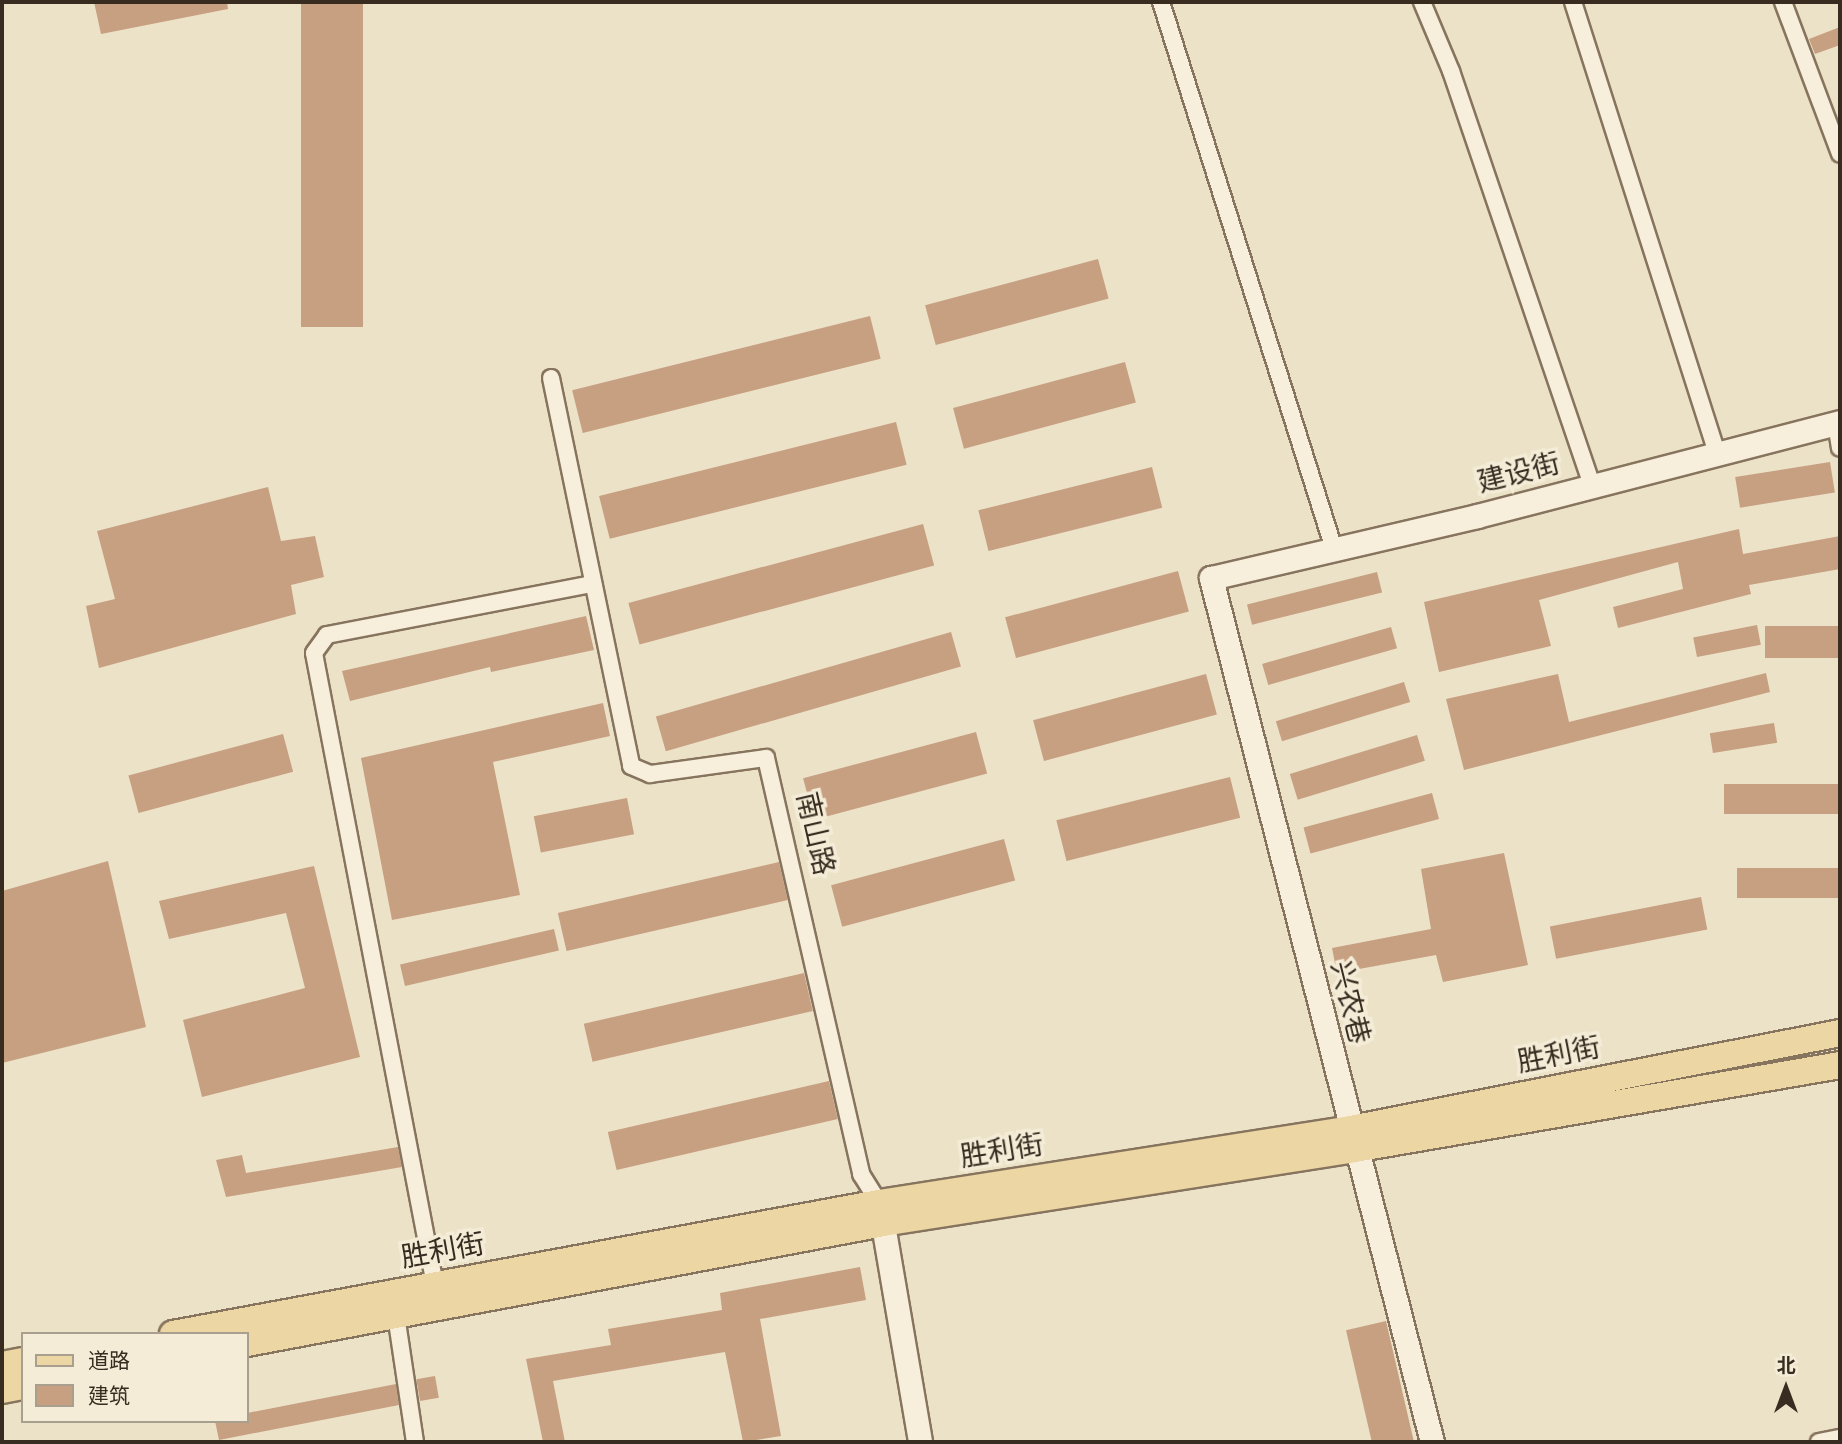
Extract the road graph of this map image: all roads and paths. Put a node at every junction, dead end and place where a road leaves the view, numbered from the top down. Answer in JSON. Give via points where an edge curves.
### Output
{"nodes":[{"id":1,"x":1161,"y":2,"type":"edge"},
{"id":2,"x":1422,"y":2,"type":"edge"},
{"id":3,"x":1573,"y":2,"type":"edge"},
{"id":4,"x":1783,"y":2,"type":"edge"},
{"id":5,"x":1840,"y":154,"type":"edge"},
{"id":6,"x":551,"y":378,"type":"dead end"},
{"id":7,"x":1838,"y":422,"type":"edge"},
{"id":8,"x":1840,"y":448,"type":"edge"},
{"id":9,"x":1717,"y":453,"type":"junction"},
{"id":10,"x":1592,"y":486,"type":"junction"},
{"id":11,"x":1334,"y":549,"type":"junction"},
{"id":12,"x":1210,"y":578,"type":"joint"},
{"id":13,"x":593,"y":584,"type":"junction"},
{"id":14,"x":1840,"y":1033,"type":"edge"},
{"id":15,"x":1840,"y":1065,"type":"edge"},
{"id":16,"x":1353,"y":1139,"type":"junction"},
{"id":17,"x":881,"y":1213,"type":"junction"},
{"id":18,"x":435,"y":1285,"type":"junction"},
{"id":19,"x":396,"y":1315,"type":"junction"},
{"id":20,"x":184,"y":1332,"type":"edge"},
{"id":21,"x":248,"y":1343,"type":"edge"},
{"id":22,"x":21,"y":1362,"type":"edge"},
{"id":23,"x":2,"y":1365,"type":"edge"},
{"id":24,"x":21,"y":1386,"type":"edge"},
{"id":25,"x":2,"y":1390,"type":"edge"},
{"id":26,"x":1840,"y":1438,"type":"edge"},
{"id":27,"x":415,"y":1442,"type":"edge"},
{"id":28,"x":920,"y":1442,"type":"edge"},
{"id":29,"x":1432,"y":1442,"type":"edge"},
{"id":30,"x":1819,"y":1442,"type":"edge"}],
"edges":[{"from":1,"to":11,"type":"street"},
{"from":2,"to":10,"type":"street","via":[[1451,71]]},
{"from":3,"to":9,"type":"street"},
{"from":4,"to":5,"type":"street"},
{"from":6,"to":13,"type":"street","name":"南山路"},
{"from":7,"to":8,"type":"street"},
{"from":7,"to":9,"type":"street","name":"建设街"},
{"from":9,"to":10,"type":"street","name":"建设街"},
{"from":10,"to":11,"type":"street","name":"建设街"},
{"from":11,"to":12,"type":"street","name":"建设街"},
{"from":12,"to":16,"type":"street","name":"兴农巷"},
{"from":13,"to":17,"type":"street","name":"南山路","via":[[631,766],[650,774],[766,758],[861,1174]]},
{"from":13,"to":18,"type":"street","via":[[327,635],[314,653]]},
{"from":14,"to":16,"type":"main road","name":"胜利街"},
{"from":15,"to":16,"type":"main road","name":"胜利街"},
{"from":16,"to":17,"type":"main road","name":"胜利街"},
{"from":16,"to":29,"type":"street","name":"兴农巷"},
{"from":17,"to":18,"type":"main road","name":"胜利街"},
{"from":17,"to":19,"type":"main road","name":"胜利街"},
{"from":17,"to":28,"type":"street","name":"南山路"},
{"from":18,"to":20,"type":"main road","name":"胜利街"},
{"from":19,"to":21,"type":"main road","name":"胜利街"},
{"from":19,"to":27,"type":"street"},
{"from":22,"to":23,"type":"main road"},
{"from":24,"to":25,"type":"main road"},
{"from":26,"to":30,"type":"street"}]}
